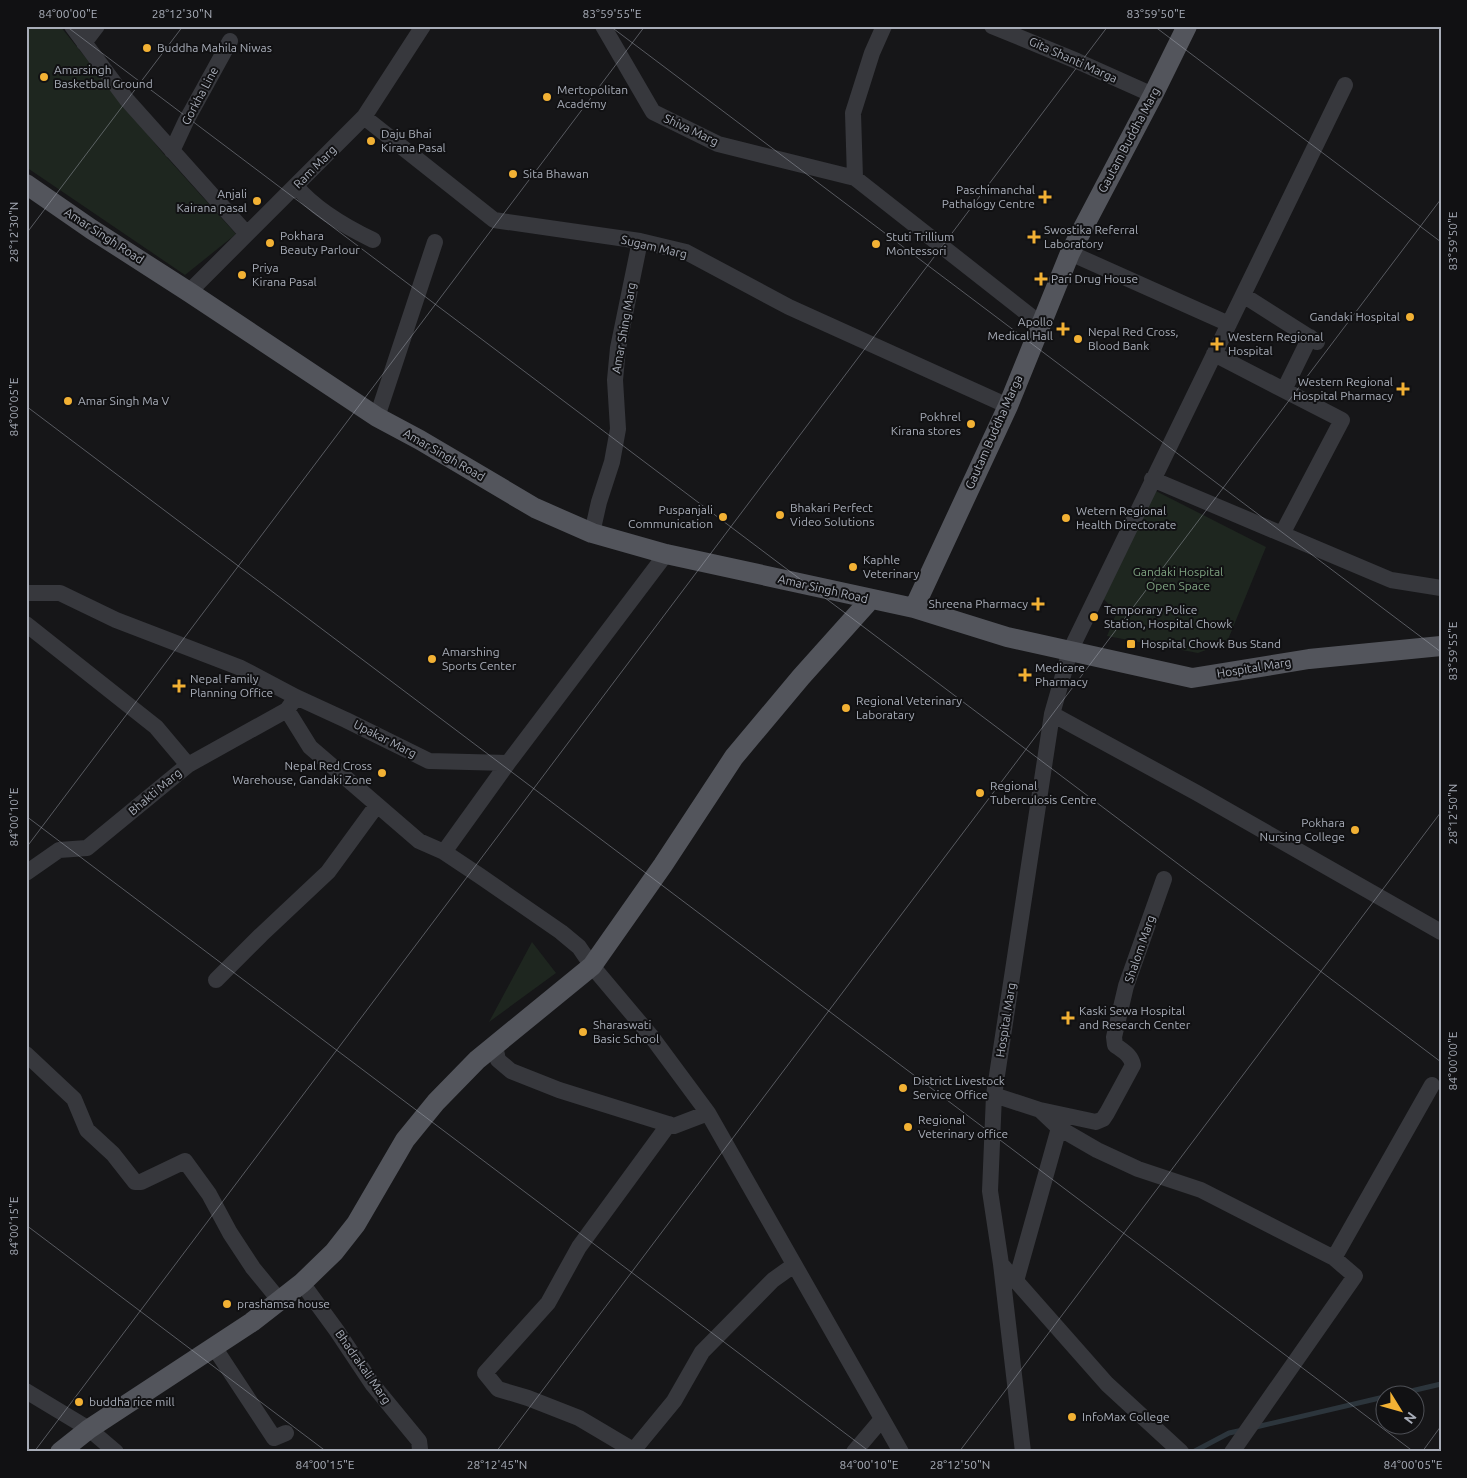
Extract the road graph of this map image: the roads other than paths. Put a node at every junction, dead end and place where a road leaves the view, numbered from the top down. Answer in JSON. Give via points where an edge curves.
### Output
{"nodes":[{"id":1,"x":72,"y":26,"type":"edge"},
{"id":2,"x":97,"y":26,"type":"edge"},
{"id":3,"x":423,"y":26,"type":"edge"},
{"id":4,"x":603,"y":26,"type":"edge"},
{"id":5,"x":884,"y":26,"type":"edge"},
{"id":6,"x":992,"y":26,"type":"edge"},
{"id":7,"x":1188,"y":26,"type":"edge"},
{"id":8,"x":230,"y":40,"type":"dead end"},
{"id":9,"x":84,"y":43,"type":"junction"},
{"id":10,"x":1345,"y":85,"type":"dead end"},
{"id":11,"x":1153,"y":95,"type":"junction"},
{"id":12,"x":364,"y":117,"type":"junction"},
{"id":13,"x":172,"y":152,"type":"junction"},
{"id":14,"x":855,"y":178,"type":"junction"},
{"id":15,"x":26,"y":184,"type":"edge"},
{"id":16,"x":296,"y":186,"type":"junction"},
{"id":17,"x":246,"y":234,"type":"junction"},
{"id":18,"x":373,"y":240,"type":"dead end"},
{"id":19,"x":640,"y":241,"type":"junction"},
{"id":20,"x":435,"y":242,"type":"dead end"},
{"id":21,"x":1070,"y":253,"type":"junction"},
{"id":22,"x":189,"y":292,"type":"junction"},
{"id":23,"x":1243,"y":296,"type":"junction"},
{"id":24,"x":1229,"y":324,"type":"junction"},
{"id":25,"x":1042,"y":325,"type":"junction"},
{"id":26,"x":1214,"y":354,"type":"junction"},
{"id":27,"x":1284,"y":390,"type":"junction"},
{"id":28,"x":1008,"y":406,"type":"junction"},
{"id":29,"x":377,"y":417,"type":"junction"},
{"id":30,"x":1152,"y":479,"type":"junction"},
{"id":31,"x":592,"y":533,"type":"junction"},
{"id":32,"x":1282,"y":534,"type":"junction"},
{"id":33,"x":666,"y":554,"type":"junction"},
{"id":34,"x":1441,"y":588,"type":"edge"},
{"id":35,"x":26,"y":593,"type":"edge"},
{"id":36,"x":870,"y":600,"type":"junction"},
{"id":37,"x":914,"y":608,"type":"junction"},
{"id":38,"x":26,"y":624,"type":"edge"},
{"id":39,"x":1441,"y":646,"type":"edge"},
{"id":40,"x":1070,"y":651,"type":"junction"},
{"id":41,"x":291,"y":704,"type":"junction"},
{"id":42,"x":1052,"y":714,"type":"junction"},
{"id":43,"x":508,"y":763,"type":"junction"},
{"id":44,"x":188,"y":765,"type":"junction"},
{"id":45,"x":377,"y":805,"type":"junction"},
{"id":46,"x":444,"y":852,"type":"junction"},
{"id":47,"x":26,"y":873,"type":"edge"},
{"id":48,"x":1164,"y":880,"type":"dead end"},
{"id":49,"x":1441,"y":932,"type":"edge"},
{"id":50,"x":592,"y":966,"type":"junction"},
{"id":51,"x":216,"y":980,"type":"dead end"},
{"id":52,"x":495,"y":1046,"type":"junction"},
{"id":53,"x":26,"y":1054,"type":"edge"},
{"id":54,"x":1432,"y":1085,"type":"dead end"},
{"id":55,"x":994,"y":1095,"type":"junction"},
{"id":56,"x":1040,"y":1110,"type":"junction"},
{"id":57,"x":708,"y":1113,"type":"junction"},
{"id":58,"x":669,"y":1124,"type":"junction"},
{"id":59,"x":1059,"y":1128,"type":"junction"},
{"id":60,"x":1334,"y":1258,"type":"junction"},
{"id":61,"x":1001,"y":1264,"type":"junction"},
{"id":62,"x":794,"y":1265,"type":"junction"},
{"id":63,"x":1016,"y":1281,"type":"junction"},
{"id":64,"x":302,"y":1283,"type":"junction"},
{"id":65,"x":280,"y":1301,"type":"junction"},
{"id":66,"x":214,"y":1347,"type":"junction"},
{"id":67,"x":26,"y":1391,"type":"edge"},
{"id":68,"x":882,"y":1419,"type":"junction"},
{"id":69,"x":89,"y":1429,"type":"junction"},
{"id":70,"x":286,"y":1433,"type":"dead end"},
{"id":71,"x":633,"y":1451,"type":"edge"},
{"id":72,"x":60,"y":1452,"type":"edge"},
{"id":73,"x":116,"y":1452,"type":"edge"},
{"id":74,"x":419,"y":1452,"type":"edge"},
{"id":75,"x":854,"y":1452,"type":"edge"},
{"id":76,"x":901,"y":1452,"type":"edge"},
{"id":77,"x":1023,"y":1452,"type":"edge"},
{"id":78,"x":1182,"y":1452,"type":"edge"},
{"id":79,"x":1232,"y":1452,"type":"edge"}],
"edges":[{"from":1,"to":9,"type":"street"},
{"from":2,"to":9,"type":"street"},
{"from":3,"to":12,"type":"street","name":"Ram Marg"},
{"from":4,"to":14,"type":"street","name":"Shiva Marg","via":[[653,112],[718,144]]},
{"from":5,"to":14,"type":"street","via":[[853,113]]},
{"from":6,"to":11,"type":"street","name":"Gita Shanti Marga"},
{"from":7,"to":11,"type":"main road","name":"Gautam Buddha Marg"},
{"from":8,"to":13,"type":"street","name":"Gorkha Line"},
{"from":9,"to":13,"type":"street"},
{"from":10,"to":23,"type":"street"},
{"from":11,"to":21,"type":"main road","name":"Gautam Buddha Marg"},
{"from":12,"to":16,"type":"street","name":"Ram Marg"},
{"from":12,"to":19,"type":"street","name":"Sugam Marg","via":[[494,220]]},
{"from":13,"to":17,"type":"street"},
{"from":14,"to":25,"type":"street","name":"Shiva Marg"},
{"from":15,"to":22,"type":"main road","name":"Amar Singh Road"},
{"from":16,"to":17,"type":"street","name":"Ram Marg"},
{"from":16,"to":18,"type":"street","via":[[304,196],[350,229]]},
{"from":17,"to":22,"type":"street","name":"Ram Marg"},
{"from":19,"to":28,"type":"street","name":"Sugam Marg","via":[[686,252],[789,307]]},
{"from":19,"to":31,"type":"street","name":"Amar Shing Marg","via":[[618,348],[615,380],[618,429]]},
{"from":20,"to":29,"type":"street"},
{"from":21,"to":24,"type":"street"},
{"from":21,"to":25,"type":"main road","name":"Gautam Buddha Marga"},
{"from":22,"to":29,"type":"main road","name":"Amar Singh Road"},
{"from":23,"to":24,"type":"street"},
{"from":23,"to":27,"type":"street","via":[[1314,340]]},
{"from":24,"to":26,"type":"street"},
{"from":25,"to":28,"type":"main road","name":"Gautam Buddha Marga"},
{"from":26,"to":27,"type":"street"},
{"from":26,"to":30,"type":"street"},
{"from":27,"to":32,"type":"street","via":[[1342,420]]},
{"from":28,"to":37,"type":"main road","name":"Gautam Buddha Marga"},
{"from":29,"to":31,"type":"main road","name":"Amar Singh Road","via":[[535,508]]},
{"from":30,"to":32,"type":"street"},
{"from":30,"to":40,"type":"street"},
{"from":31,"to":33,"type":"main road","name":"Amar Singh Road"},
{"from":32,"to":34,"type":"street","via":[[1391,580]]},
{"from":33,"to":36,"type":"main road","name":"Amar Singh Road"},
{"from":33,"to":43,"type":"street"},
{"from":35,"to":41,"type":"street","name":"Upakar Marg","via":[[60,593],[116,620],[241,668]]},
{"from":36,"to":37,"type":"main road","name":"Amar Singh Road"},
{"from":36,"to":50,"type":"main road","via":[[734,757]]},
{"from":37,"to":40,"type":"main road","name":"Hospital Marg","via":[[1007,637]]},
{"from":38,"to":44,"type":"street","via":[[156,727]]},
{"from":39,"to":40,"type":"main road","name":"Hospital Marg","via":[[1309,659],[1192,678]]},
{"from":40,"to":42,"type":"street","name":"Hospital Marg"},
{"from":41,"to":43,"type":"street","name":"Upakar Marg","via":[[346,720],[429,761]]},
{"from":41,"to":44,"type":"street","name":"Bhakti Marg"},
{"from":41,"to":45,"type":"street","via":[[310,747]]},
{"from":42,"to":49,"type":"street"},
{"from":42,"to":55,"type":"street","name":"Hospital Marg"},
{"from":43,"to":46,"type":"street"},
{"from":44,"to":47,"type":"street","name":"Bhakti Marg","via":[[87,848],[59,850]]},
{"from":45,"to":46,"type":"street","via":[[419,841]]},
{"from":45,"to":51,"type":"street","via":[[328,872]]},
{"from":46,"to":50,"type":"street","via":[[561,932],[579,947]]},
{"from":48,"to":56,"type":"street","name":"Shalom Marg","via":[[1126,986],[1114,1037],[1115,1045],[1129,1055],[1132,1065],[1108,1113],[1096,1122]]},
{"from":50,"to":52,"type":"main road"},
{"from":50,"to":57,"type":"street","via":[[652,1036]]},
{"from":52,"to":58,"type":"street","via":[[498,1060],[511,1071]]},
{"from":52,"to":64,"type":"main road","via":[[436,1102],[405,1140],[356,1224],[334,1252]]},
{"from":53,"to":65,"type":"street","via":[[74,1099],[86,1130],[113,1154],[135,1182],[185,1161],[209,1194],[248,1261]]},
{"from":54,"to":60,"type":"street"},
{"from":55,"to":56,"type":"street"},
{"from":55,"to":61,"type":"street","name":"Hospital Marg","via":[[990,1191]]},
{"from":56,"to":59,"type":"street"},
{"from":57,"to":58,"type":"street","via":[[674,1126]]},
{"from":57,"to":62,"type":"street"},
{"from":58,"to":71,"type":"street","via":[[579,1247],[548,1303],[484,1373],[498,1389],[579,1418]]},
{"from":59,"to":60,"type":"street","via":[[1138,1169],[1201,1190]]},
{"from":59,"to":63,"type":"street"},
{"from":60,"to":79,"type":"street","via":[[1356,1276]]},
{"from":61,"to":63,"type":"street"},
{"from":61,"to":77,"type":"street","name":"Hospital Marg"},
{"from":62,"to":68,"type":"street"},
{"from":62,"to":71,"type":"street","via":[[773,1280],[702,1352],[674,1401]]},
{"from":63,"to":78,"type":"street","via":[[1107,1384]]},
{"from":64,"to":65,"type":"main road"},
{"from":64,"to":74,"type":"street","name":"Bhadrakali Marg","via":[[373,1385],[419,1441]]},
{"from":65,"to":66,"type":"main road"},
{"from":66,"to":69,"type":"main road"},
{"from":66,"to":70,"type":"street","via":[[274,1438]]},
{"from":67,"to":69,"type":"street"},
{"from":68,"to":75,"type":"street"},
{"from":68,"to":76,"type":"street"},
{"from":69,"to":72,"type":"main road"},
{"from":69,"to":73,"type":"street"}]}
